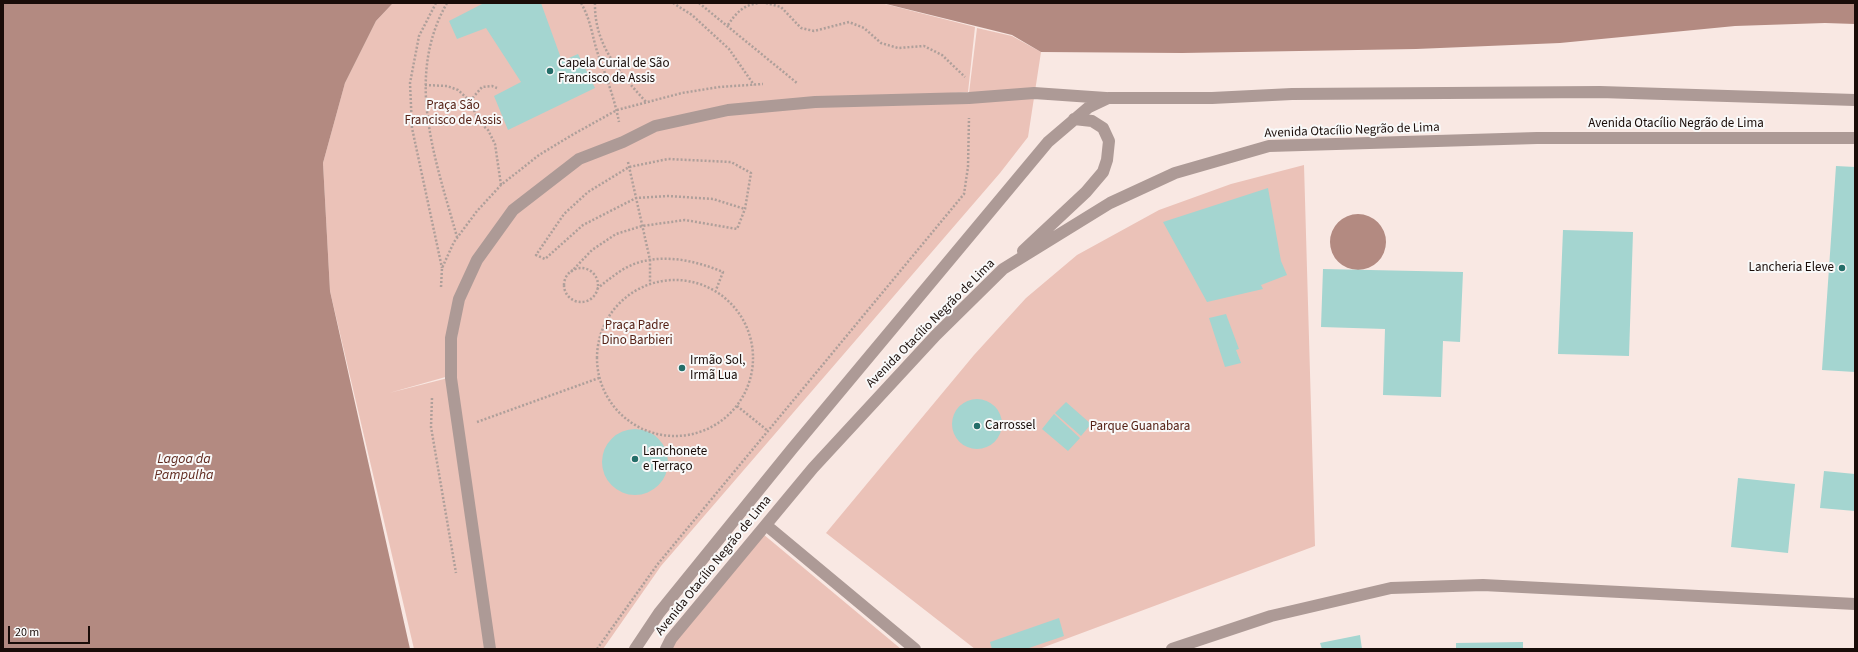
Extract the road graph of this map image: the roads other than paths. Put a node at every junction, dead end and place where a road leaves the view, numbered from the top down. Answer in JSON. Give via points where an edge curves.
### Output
{"nodes":[{"id":1,"x":1108,"y":98,"type":"junction"},
{"id":2,"x":1855,"y":100,"type":"edge"},
{"id":3,"x":1074,"y":119,"type":"junction"},
{"id":4,"x":1855,"y":138,"type":"edge"},
{"id":5,"x":1003,"y":269,"type":"junction"},
{"id":6,"x":766,"y":525,"type":"junction"},
{"id":7,"x":1855,"y":604,"type":"edge"},
{"id":8,"x":490,"y":649,"type":"edge"},
{"id":9,"x":635,"y":649,"type":"edge"},
{"id":10,"x":666,"y":649,"type":"edge"},
{"id":11,"x":915,"y":649,"type":"edge"},
{"id":12,"x":1172,"y":649,"type":"edge"}],
"edges":[{"from":1,"to":2,"type":"street","name":"Avenida Otacílio Negrão de Lima","via":[[1600,92]]},
{"from":1,"to":3,"type":"street","name":"Avenida Otacílio Negrão de Lima","via":[[1089,107]]},
{"from":1,"to":8,"type":"street","name":"Avenida Otacílio Negrão de Lima","via":[[1034,93],[970,98],[815,102],[728,110],[655,126],[579,159],[514,210],[477,260],[460,299],[450,338],[451,374]]},
{"from":3,"to":5,"type":"street","via":[[1092,120],[1103,128],[1109,141],[1103,172],[1086,192]]},
{"from":3,"to":9,"type":"street","name":"Avenida Otacílio Negrão de Lima","via":[[1048,142],[792,449],[659,613]]},
{"from":4,"to":5,"type":"street","name":"Avenida Otacílio Negrão de Lima","via":[[1537,138],[1269,146],[1175,173],[1129,194]]},
{"from":5,"to":6,"type":"street","name":"Avenida Otacílio Negrão de Lima","via":[[936,335],[812,468]]},
{"from":6,"to":10,"type":"street","name":"Avenida Otacílio Negrão de Lima","via":[[671,639]]},
{"from":6,"to":11,"type":"street"},
{"from":7,"to":12,"type":"street","via":[[1483,585],[1391,588],[1271,616]]}]}
